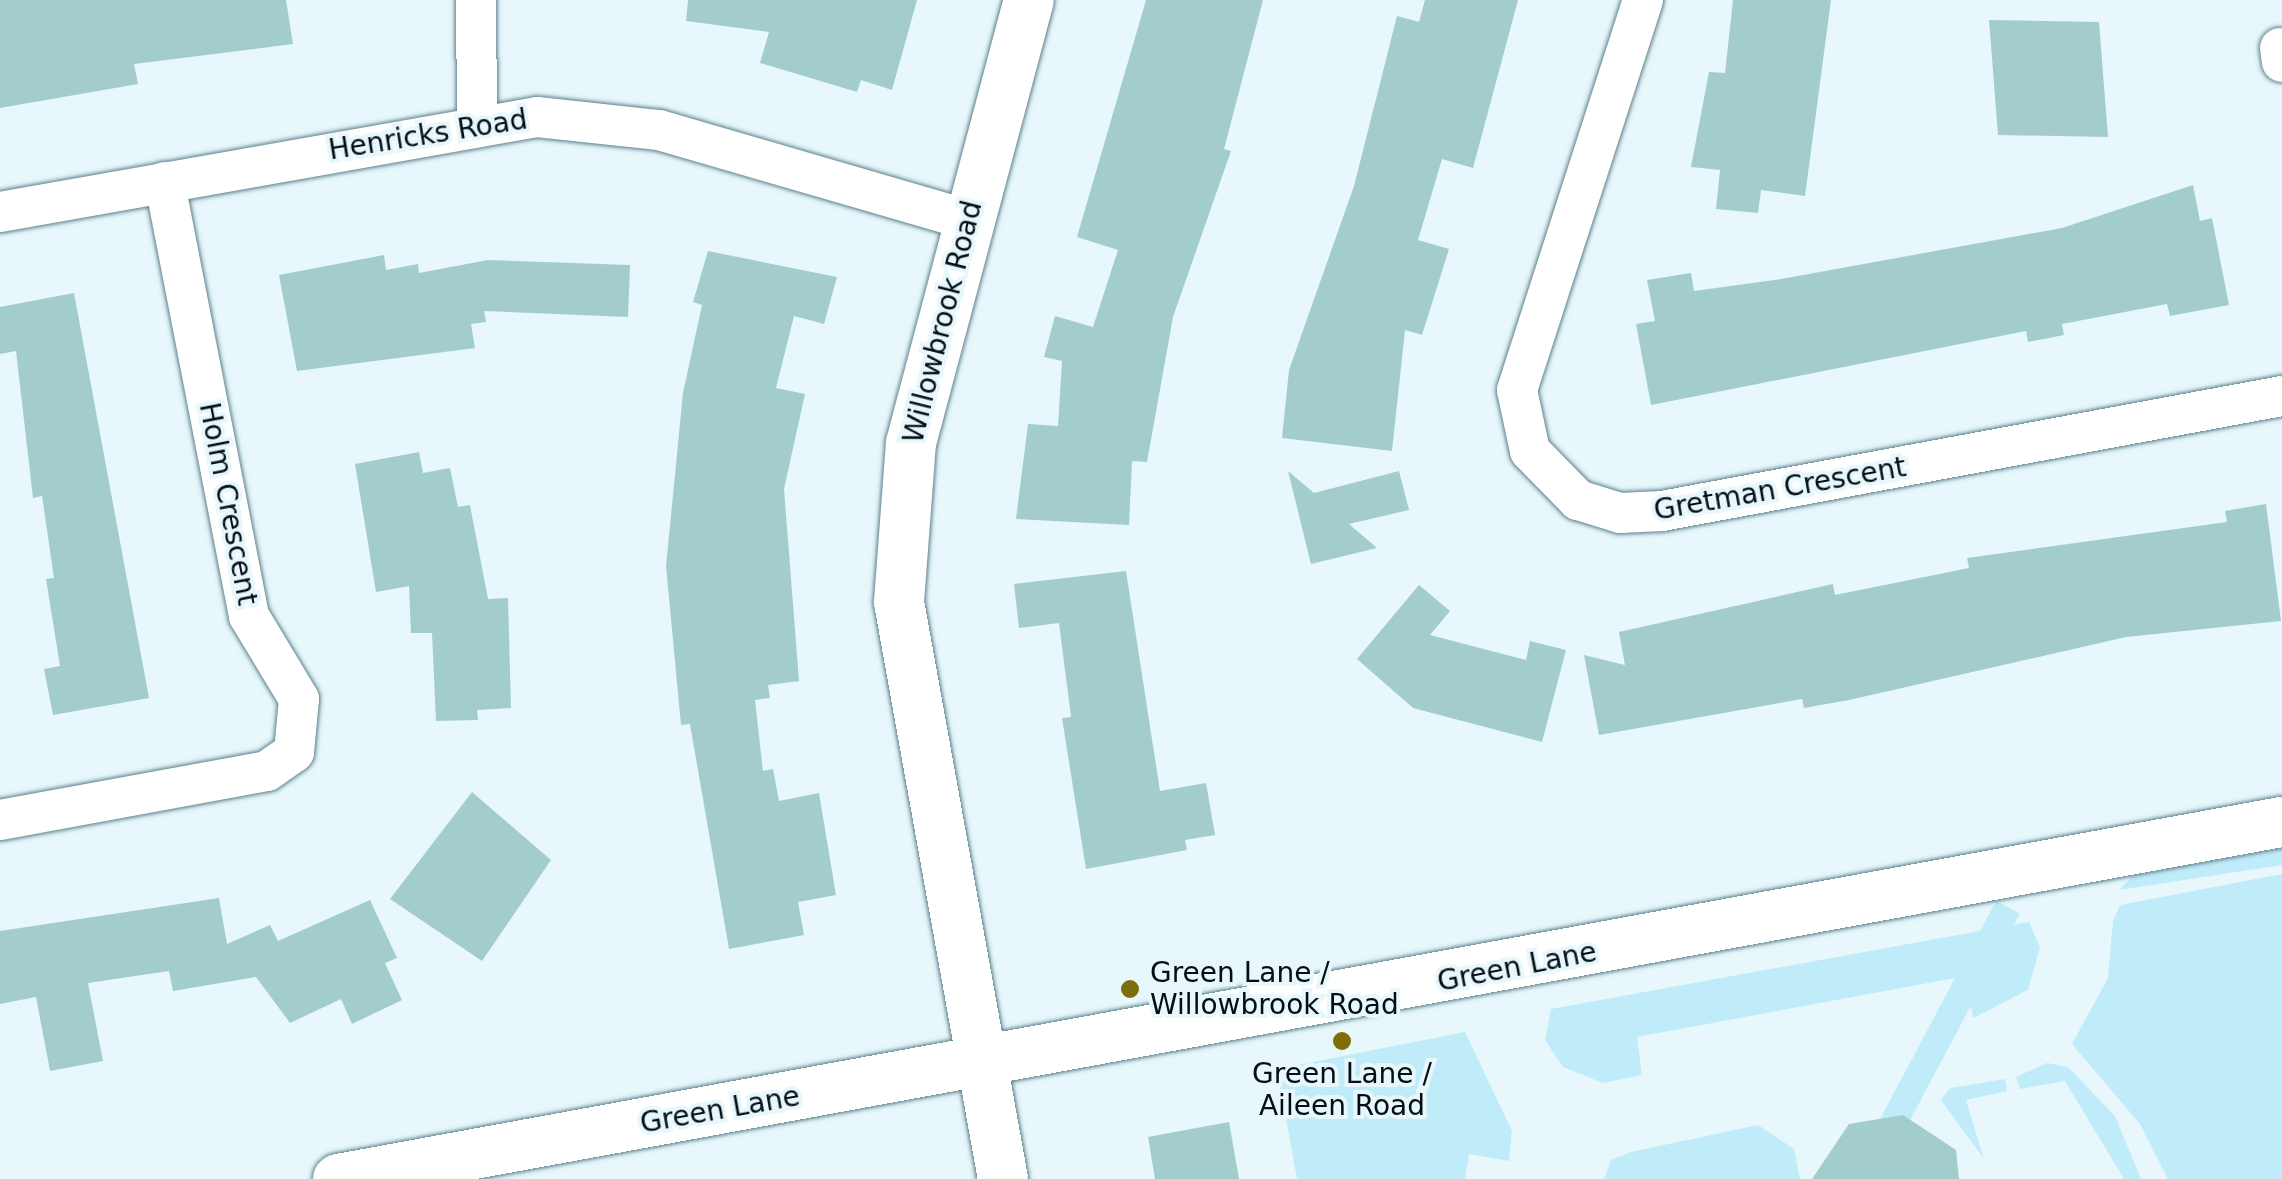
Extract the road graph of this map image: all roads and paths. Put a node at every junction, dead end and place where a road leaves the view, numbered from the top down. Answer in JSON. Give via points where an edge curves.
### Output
{"nodes":[{"id":1,"x":476,"y":0,"type":"edge"},
{"id":2,"x":1029,"y":0,"type":"edge"},
{"id":3,"x":1643,"y":0,"type":"edge"},
{"id":4,"x":476,"y":124,"type":"junction"},
{"id":5,"x":165,"y":182,"type":"junction"},
{"id":6,"x":0,"y":212,"type":"edge"},
{"id":7,"x":968,"y":220,"type":"junction"},
{"id":8,"x":2282,"y":396,"type":"edge"},
{"id":9,"x":0,"y":820,"type":"edge"},
{"id":10,"x":2282,"y":822,"type":"edge"},
{"id":11,"x":981,"y":1064,"type":"junction"},
{"id":12,"x":338,"y":1179,"type":"edge"},
{"id":13,"x":1003,"y":1179,"type":"edge"}],
"edges":[{"from":1,"to":4,"type":"street"},
{"from":2,"to":7,"type":"street","name":"Willowbrook Road"},
{"from":3,"to":8,"type":"street","name":"Gretman Crescent","via":[[1517,390],[1530,452],[1578,500],[1620,513],[1662,511]]},
{"from":4,"to":5,"type":"street","name":"Henricks Road"},
{"from":4,"to":7,"type":"street","name":"Henricks Road","via":[[538,117],[658,130]]},
{"from":5,"to":6,"type":"street","name":"Henricks Road"},
{"from":5,"to":9,"type":"street","name":"Holm Crescent","via":[[250,616],[288,673],[300,728],[294,752],[267,771]]},
{"from":7,"to":11,"type":"street","name":"Willowbrook Road","via":[[911,443],[898,602]]},
{"from":10,"to":11,"type":"street","name":"Green Lane"},
{"from":11,"to":12,"type":"street","name":"Green Lane"},
{"from":11,"to":13,"type":"street","name":"Willowbrook Road"}]}
